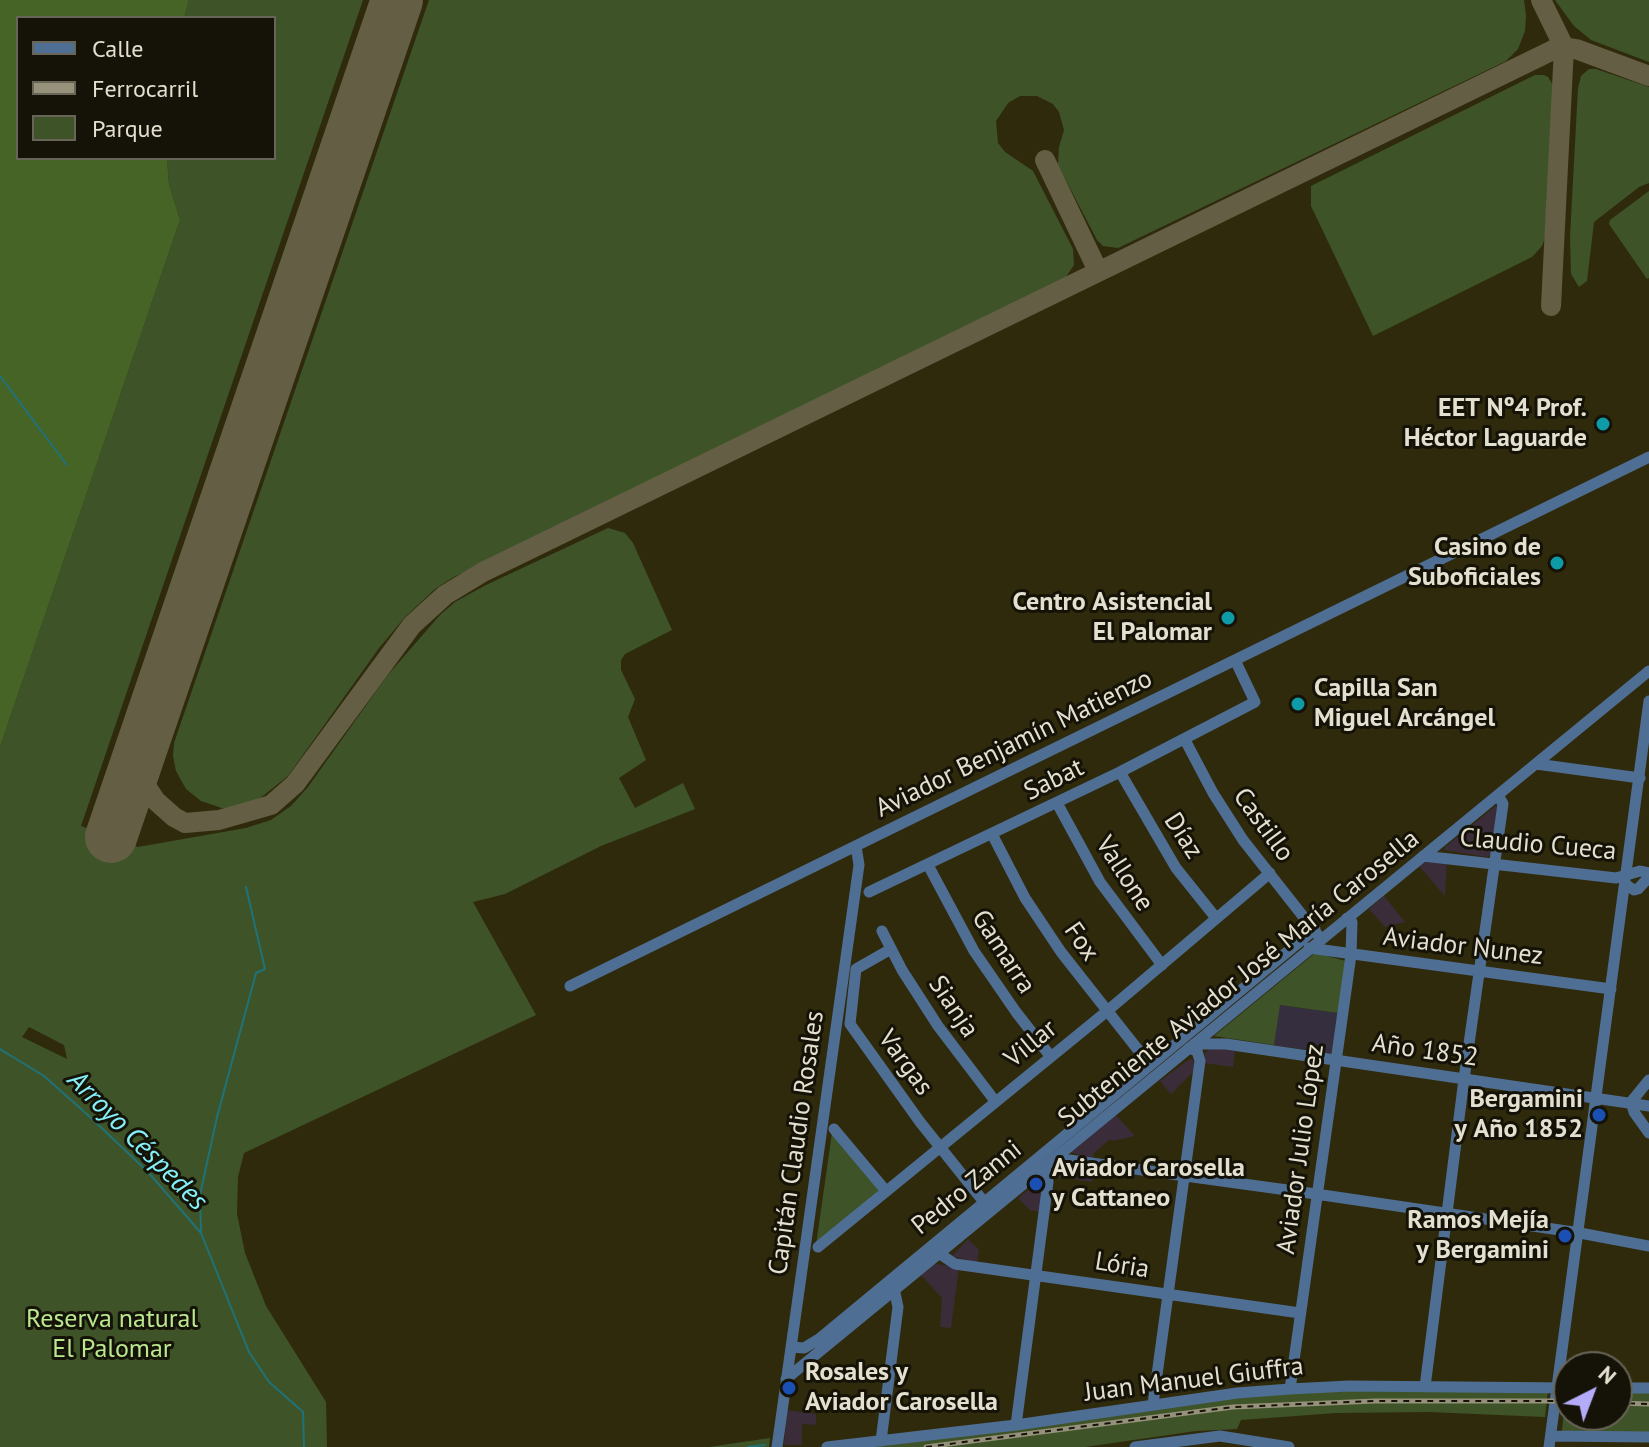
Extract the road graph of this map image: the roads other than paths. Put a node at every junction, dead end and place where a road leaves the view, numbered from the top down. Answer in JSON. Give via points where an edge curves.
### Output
{"nodes":[{"id":1,"x":1649,"y":457,"type":"edge"},
{"id":2,"x":1235,"y":660,"type":"junction"},
{"id":3,"x":1648,"y":674,"type":"edge"},
{"id":4,"x":1649,"y":701,"type":"edge"},
{"id":5,"x":1185,"y":740,"type":"junction"},
{"id":6,"x":1536,"y":764,"type":"junction"},
{"id":7,"x":1120,"y":772,"type":"junction"},
{"id":8,"x":1640,"y":778,"type":"junction"},
{"id":9,"x":1498,"y":795,"type":"junction"},
{"id":10,"x":1057,"y":803,"type":"junction"},
{"id":11,"x":992,"y":834,"type":"junction"},
{"id":12,"x":856,"y":846,"type":"junction"},
{"id":13,"x":1423,"y":856,"type":"junction"},
{"id":14,"x":1495,"y":863,"type":"junction"},
{"id":15,"x":928,"y":865,"type":"junction"},
{"id":16,"x":1270,"y":873,"type":"junction"},
{"id":17,"x":1649,"y":875,"type":"edge"},
{"id":18,"x":1626,"y":880,"type":"junction"},
{"id":19,"x":869,"y":892,"type":"dead end"},
{"id":20,"x":1216,"y":918,"type":"junction"},
{"id":21,"x":1347,"y":918,"type":"junction"},
{"id":22,"x":882,"y":931,"type":"dead end"},
{"id":23,"x":1314,"y":939,"type":"junction"},
{"id":24,"x":891,"y":949,"type":"junction"},
{"id":25,"x":1351,"y":955,"type":"junction"},
{"id":26,"x":1162,"y":965,"type":"junction"},
{"id":27,"x":1479,"y":971,"type":"junction"},
{"id":28,"x":570,"y":986,"type":"dead end"},
{"id":29,"x":1611,"y":989,"type":"junction"},
{"id":30,"x":1106,"y":1012,"type":"junction"},
{"id":31,"x":1192,"y":1046,"type":"junction"},
{"id":32,"x":1051,"y":1057,"type":"junction"},
{"id":33,"x":1336,"y":1061,"type":"junction"},
{"id":34,"x":1150,"y":1065,"type":"junction"},
{"id":35,"x":1464,"y":1079,"type":"junction"},
{"id":36,"x":1649,"y":1080,"type":"edge"},
{"id":37,"x":1597,"y":1097,"type":"junction"},
{"id":38,"x":995,"y":1101,"type":"junction"},
{"id":39,"x":1631,"y":1102,"type":"junction"},
{"id":40,"x":1649,"y":1106,"type":"edge"},
{"id":41,"x":834,"y":1129,"type":"dead end"},
{"id":42,"x":1649,"y":1133,"type":"edge"},
{"id":43,"x":939,"y":1148,"type":"junction"},
{"id":44,"x":1055,"y":1158,"type":"junction"},
{"id":45,"x":1045,"y":1168,"type":"junction"},
{"id":46,"x":1185,"y":1175,"type":"junction"},
{"id":47,"x":886,"y":1191,"type":"junction"},
{"id":48,"x":1316,"y":1194,"type":"junction"},
{"id":49,"x":984,"y":1202,"type":"junction"},
{"id":50,"x":1448,"y":1214,"type":"junction"},
{"id":51,"x":1580,"y":1233,"type":"junction"},
{"id":52,"x":1649,"y":1246,"type":"edge"},
{"id":53,"x":818,"y":1247,"type":"dead end"},
{"id":54,"x":940,"y":1254,"type":"junction"},
{"id":55,"x":1036,"y":1276,"type":"junction"},
{"id":56,"x":895,"y":1293,"type":"junction"},
{"id":57,"x":1170,"y":1296,"type":"junction"},
{"id":58,"x":1300,"y":1313,"type":"junction"},
{"id":59,"x":791,"y":1347,"type":"junction"},
{"id":60,"x":1567,"y":1351,"type":"edge"},
{"id":61,"x":786,"y":1379,"type":"junction"},
{"id":62,"x":1425,"y":1387,"type":"junction"},
{"id":63,"x":1553,"y":1388,"type":"edge"},
{"id":64,"x":1290,"y":1389,"type":"junction"},
{"id":65,"x":1153,"y":1404,"type":"junction"},
{"id":66,"x":1016,"y":1425,"type":"junction"},
{"id":67,"x":1649,"y":1437,"type":"edge"},
{"id":68,"x":881,"y":1441,"type":"junction"},
{"id":69,"x":1550,"y":1441,"type":"edge"},
{"id":70,"x":1251,"y":1444,"type":"edge"},
{"id":71,"x":1164,"y":1445,"type":"edge"},
{"id":72,"x":777,"y":1447,"type":"edge"},
{"id":73,"x":827,"y":1447,"type":"edge"},
{"id":74,"x":1135,"y":1447,"type":"edge"},
{"id":75,"x":1289,"y":1447,"type":"edge"}],
"edges":[{"from":1,"to":2,"type":"street","name":"Aviador Benjamín Matienzo"},
{"from":2,"to":5,"type":"street","name":"Sabat","via":[[1255,702]]},
{"from":2,"to":12,"type":"street","name":"Aviador Benjamín Matienzo"},
{"from":3,"to":6,"type":"street","name":"Subteniente Aviador José María Carosella"},
{"from":4,"to":8,"type":"street"},
{"from":5,"to":7,"type":"street","name":"Sabat"},
{"from":5,"to":16,"type":"street","name":"Castillo","via":[[1220,805]]},
{"from":6,"to":8,"type":"street"},
{"from":6,"to":9,"type":"street","name":"Subteniente Aviador José María Carosella"},
{"from":7,"to":10,"type":"street","name":"Sabat"},
{"from":7,"to":20,"type":"street","name":"Díaz","via":[[1176,868]]},
{"from":8,"to":18,"type":"street"},
{"from":9,"to":13,"type":"street","name":"Subteniente Aviador José María Carosella"},
{"from":9,"to":14,"type":"street","via":[[1503,804]]},
{"from":10,"to":11,"type":"street","name":"Sabat"},
{"from":10,"to":26,"type":"street","name":"Vallone","via":[[1100,882]]},
{"from":11,"to":15,"type":"street","name":"Sabat"},
{"from":11,"to":30,"type":"street","name":"Fox","via":[[1043,926]]},
{"from":12,"to":28,"type":"street","name":"Aviador Benjamín Matienzo"},
{"from":12,"to":59,"type":"street","name":"Capitán Claudio Rosales","via":[[859,865]]},
{"from":13,"to":14,"type":"street","name":"Claudio Cueca"},
{"from":13,"to":21,"type":"street","name":"Subteniente Aviador José María Carosella"},
{"from":14,"to":18,"type":"street","name":"Claudio Cueca"},
{"from":14,"to":27,"type":"street"},
{"from":15,"to":19,"type":"street","name":"Sabat"},
{"from":15,"to":32,"type":"street","name":"Gamarra","via":[[974,951]]},
{"from":16,"to":20,"type":"street","name":"Villar"},
{"from":16,"to":23,"type":"street","name":"Castillo"},
{"from":17,"to":18,"type":"street","name":"Claudio Cueca","via":[[1640,871]]},
{"from":18,"to":29,"type":"street"},
{"from":20,"to":26,"type":"street","name":"Villar"},
{"from":21,"to":23,"type":"street","name":"Subteniente Aviador José María Carosella"},
{"from":21,"to":25,"type":"street","name":"Aviador Julio López","via":[[1352,922]]},
{"from":22,"to":24,"type":"street","name":"Sianja"},
{"from":23,"to":25,"type":"street","name":"Aviador Nunez"},
{"from":23,"to":31,"type":"street","name":"Subteniente Aviador José María Carosella"},
{"from":23,"to":34,"type":"street","name":"Pedro Zanni"},
{"from":24,"to":38,"type":"street","name":"Sianja","via":[[938,1026]]},
{"from":24,"to":43,"type":"street","name":"Vargas","via":[[856,969],[850,1024]]},
{"from":25,"to":27,"type":"street","name":"Aviador Nunez"},
{"from":25,"to":33,"type":"street","name":"Aviador Julio López"},
{"from":26,"to":30,"type":"street","name":"Villar"},
{"from":27,"to":29,"type":"street","name":"Aviador Nunez"},
{"from":27,"to":35,"type":"street"},
{"from":29,"to":37,"type":"street"},
{"from":30,"to":32,"type":"street","name":"Villar"},
{"from":30,"to":34,"type":"street","name":"Fox"},
{"from":31,"to":33,"type":"street","name":"Año 1852","via":[[1226,1044]]},
{"from":31,"to":44,"type":"street","name":"Subteniente Aviador José María Carosella"},
{"from":31,"to":46,"type":"street","via":[[1200,1061]]},
{"from":32,"to":38,"type":"street","name":"Villar"},
{"from":33,"to":35,"type":"street","name":"Año 1852"},
{"from":33,"to":48,"type":"street","name":"Aviador Julio López"},
{"from":34,"to":49,"type":"street","name":"Pedro Zanni"},
{"from":35,"to":37,"type":"street","name":"Año 1852"},
{"from":35,"to":50,"type":"street"},
{"from":36,"to":39,"type":"street"},
{"from":37,"to":39,"type":"street","name":"Año 1852"},
{"from":37,"to":51,"type":"street"},
{"from":38,"to":43,"type":"street","name":"Villar"},
{"from":39,"to":40,"type":"street","name":"Año 1852"},
{"from":39,"to":42,"type":"street"},
{"from":41,"to":47,"type":"street"},
{"from":43,"to":47,"type":"street","name":"Villar"},
{"from":43,"to":49,"type":"street","name":"Vargas"},
{"from":44,"to":45,"type":"street","name":"Subteniente Aviador José María Carosella"},
{"from":44,"to":46,"type":"street"},
{"from":45,"to":54,"type":"street","name":"Subteniente Aviador José María Carosella"},
{"from":45,"to":55,"type":"street","via":[[1048,1182]]},
{"from":46,"to":48,"type":"street"},
{"from":46,"to":57,"type":"street"},
{"from":47,"to":53,"type":"street","name":"Villar"},
{"from":48,"to":50,"type":"street"},
{"from":48,"to":58,"type":"street","name":"Aviador Julio López"},
{"from":49,"to":59,"type":"street","name":"Pedro Zanni","via":[[819,1339],[804,1348]]},
{"from":50,"to":51,"type":"street"},
{"from":50,"to":62,"type":"street"},
{"from":51,"to":52,"type":"street"},
{"from":51,"to":60,"type":"street"},
{"from":54,"to":55,"type":"street","name":"Lória","via":[[955,1264]]},
{"from":54,"to":56,"type":"street","name":"Subteniente Aviador José María Carosella"},
{"from":55,"to":57,"type":"street","name":"Lória"},
{"from":55,"to":66,"type":"street"},
{"from":56,"to":61,"type":"street","name":"Subteniente Aviador José María Carosella"},
{"from":56,"to":68,"type":"street","via":[[898,1307]]},
{"from":57,"to":58,"type":"street","name":"Lória"},
{"from":57,"to":65,"type":"street"},
{"from":58,"to":64,"type":"street","name":"Aviador Julio López"},
{"from":59,"to":61,"type":"street","name":"Capitán Claudio Rosales"},
{"from":61,"to":72,"type":"street","name":"Capitán Claudio Rosales"},
{"from":62,"to":63,"type":"street","name":"Juan Manuel Giuffra"},
{"from":62,"to":64,"type":"street","name":"Juan Manuel Giuffra"},
{"from":64,"to":65,"type":"street","name":"Juan Manuel Giuffra"},
{"from":65,"to":66,"type":"street","name":"Juan Manuel Giuffra"},
{"from":66,"to":68,"type":"street","name":"Juan Manuel Giuffra"},
{"from":67,"to":69,"type":"street"},
{"from":68,"to":73,"type":"street","name":"Juan Manuel Giuffra"},
{"from":70,"to":71,"type":"street","via":[[1220,1436]]},
{"from":70,"to":75,"type":"street"},
{"from":71,"to":74,"type":"street"}]}
